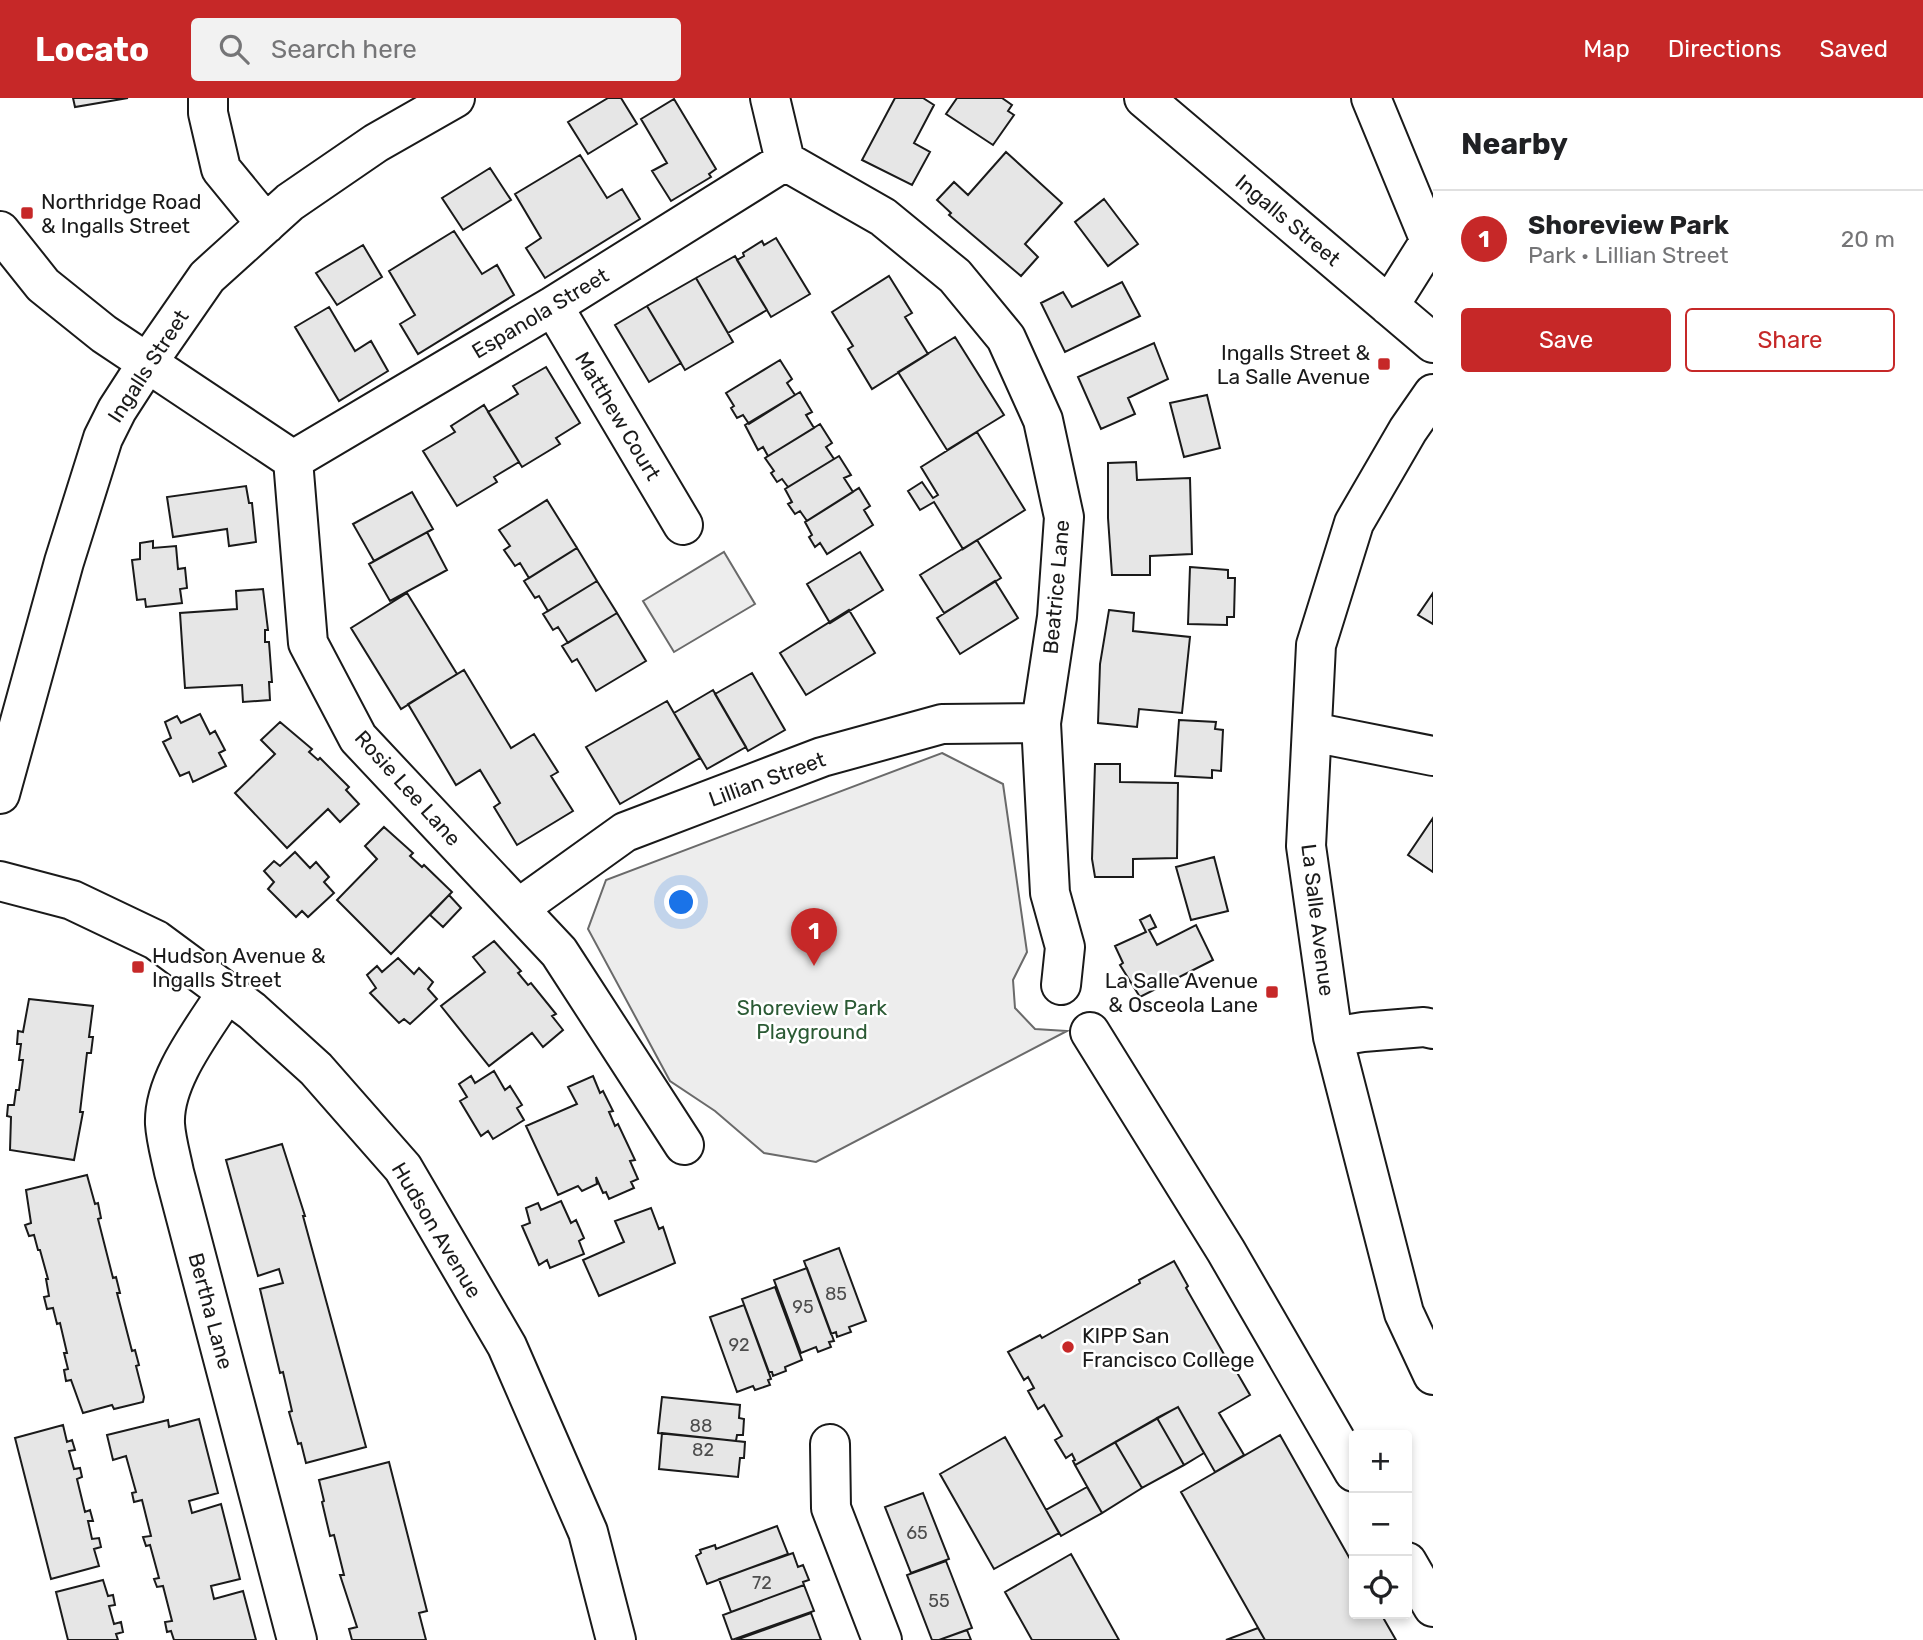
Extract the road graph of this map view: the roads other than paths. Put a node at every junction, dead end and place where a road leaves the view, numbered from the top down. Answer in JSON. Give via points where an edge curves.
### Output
{"nodes":[{"id":1,"x":208,"y":98,"type":"edge"},
{"id":2,"x":770,"y":98,"type":"edge"},
{"id":3,"x":1144,"y":98,"type":"edge"},
{"id":4,"x":1371,"y":98,"type":"edge"},
{"id":5,"x":449,"y":99,"type":"edge"},
{"id":6,"x":785,"y":161,"type":"junction"},
{"id":7,"x":266,"y":224,"type":"junction"},
{"id":8,"x":0,"y":231,"type":"edge"},
{"id":9,"x":553,"y":306,"type":"junction"},
{"id":10,"x":1389,"y":306,"type":"junction"},
{"id":11,"x":1433,"y":343,"type":"edge"},
{"id":12,"x":148,"y":362,"type":"junction"},
{"id":13,"x":1433,"y":394,"type":"edge"},
{"id":14,"x":293,"y":460,"type":"junction"},
{"id":15,"x":683,"y":525,"type":"dead end"},
{"id":16,"x":1041,"y":723,"type":"junction"},
{"id":17,"x":1312,"y":732,"type":"junction"},
{"id":18,"x":1433,"y":756,"type":"edge"},
{"id":19,"x":0,"y":794,"type":"edge"},
{"id":20,"x":0,"y":881,"type":"edge"},
{"id":21,"x":519,"y":908,"type":"junction"},
{"id":22,"x":1061,"y":985,"type":"dead end"},
{"id":23,"x":227,"y":992,"type":"junction"},
{"id":24,"x":1433,"y":1030,"type":"edge"},
{"id":25,"x":1090,"y":1032,"type":"dead end"},
{"id":26,"x":1333,"y":1037,"type":"junction"},
{"id":27,"x":684,"y":1145,"type":"dead end"},
{"id":28,"x":1433,"y":1375,"type":"edge"},
{"id":29,"x":830,"y":1444,"type":"dead end"},
{"id":30,"x":1349,"y":1463,"type":"edge"},
{"id":31,"x":1412,"y":1571,"type":"edge"},
{"id":32,"x":1433,"y":1607,"type":"edge"},
{"id":33,"x":297,"y":1640,"type":"edge"},
{"id":34,"x":616,"y":1640,"type":"edge"},
{"id":35,"x":882,"y":1640,"type":"edge"}],
"edges":[{"from":1,"to":7,"type":"street","via":[[221,169]]},
{"from":2,"to":6,"type":"street"},
{"from":3,"to":10,"type":"street","name":"Ingalls Street"},
{"from":4,"to":10,"type":"street","via":[[1430,241]]},
{"from":5,"to":7,"type":"street","name":"Ingalls Street","via":[[376,143]]},
{"from":6,"to":9,"type":"street","name":"Espanola Street"},
{"from":6,"to":16,"type":"street","name":"Beatrice Lane","via":[[883,217],[955,276],[1006,338],[1039,410],[1064,517],[1057,617]]},
{"from":7,"to":12,"type":"street","name":"Ingalls Street","via":[[207,277]]},
{"from":8,"to":12,"type":"street","via":[[43,285]]},
{"from":9,"to":14,"type":"street","name":"Espanola Street"},
{"from":9,"to":15,"type":"street","name":"Matthew Court"},
{"from":10,"to":11,"type":"street","name":"Ingalls Street"},
{"from":12,"to":14,"type":"street"},
{"from":12,"to":19,"type":"street","name":"Ingalls Street","via":[[103,438]]},
{"from":13,"to":17,"type":"street","name":"La Salle Avenue","via":[[1354,523],[1316,645]]},
{"from":14,"to":21,"type":"street","name":"Rosie Lee Lane","via":[[307,643],[358,738]]},
{"from":16,"to":21,"type":"street","name":"Lillian Street","via":[[942,723],[822,757],[625,832]]},
{"from":16,"to":22,"type":"street","name":"Beatrice Lane","via":[[1050,893],[1065,947]]},
{"from":17,"to":18,"type":"street"},
{"from":17,"to":26,"type":"street","name":"La Salle Avenue","via":[[1306,846]]},
{"from":20,"to":23,"type":"street","name":"Hudson Avenue","via":[[72,900],[156,940]]},
{"from":21,"to":27,"type":"street","name":"Rosie Lee Lane","via":[[559,953]]},
{"from":23,"to":33,"type":"street","name":"Bertha Lane","via":[[170,1091],[165,1123]]},
{"from":23,"to":34,"type":"street","name":"Hudson Avenue","via":[[316,1069],[402,1168],[507,1346],[588,1532]]},
{"from":24,"to":26,"type":"street"},
{"from":25,"to":30,"type":"street","via":[[1226,1251]]},
{"from":26,"to":28,"type":"street","name":"La Salle Avenue","via":[[1405,1313]]},
{"from":29,"to":35,"type":"street","via":[[831,1508]]},
{"from":31,"to":32,"type":"street"}]}
